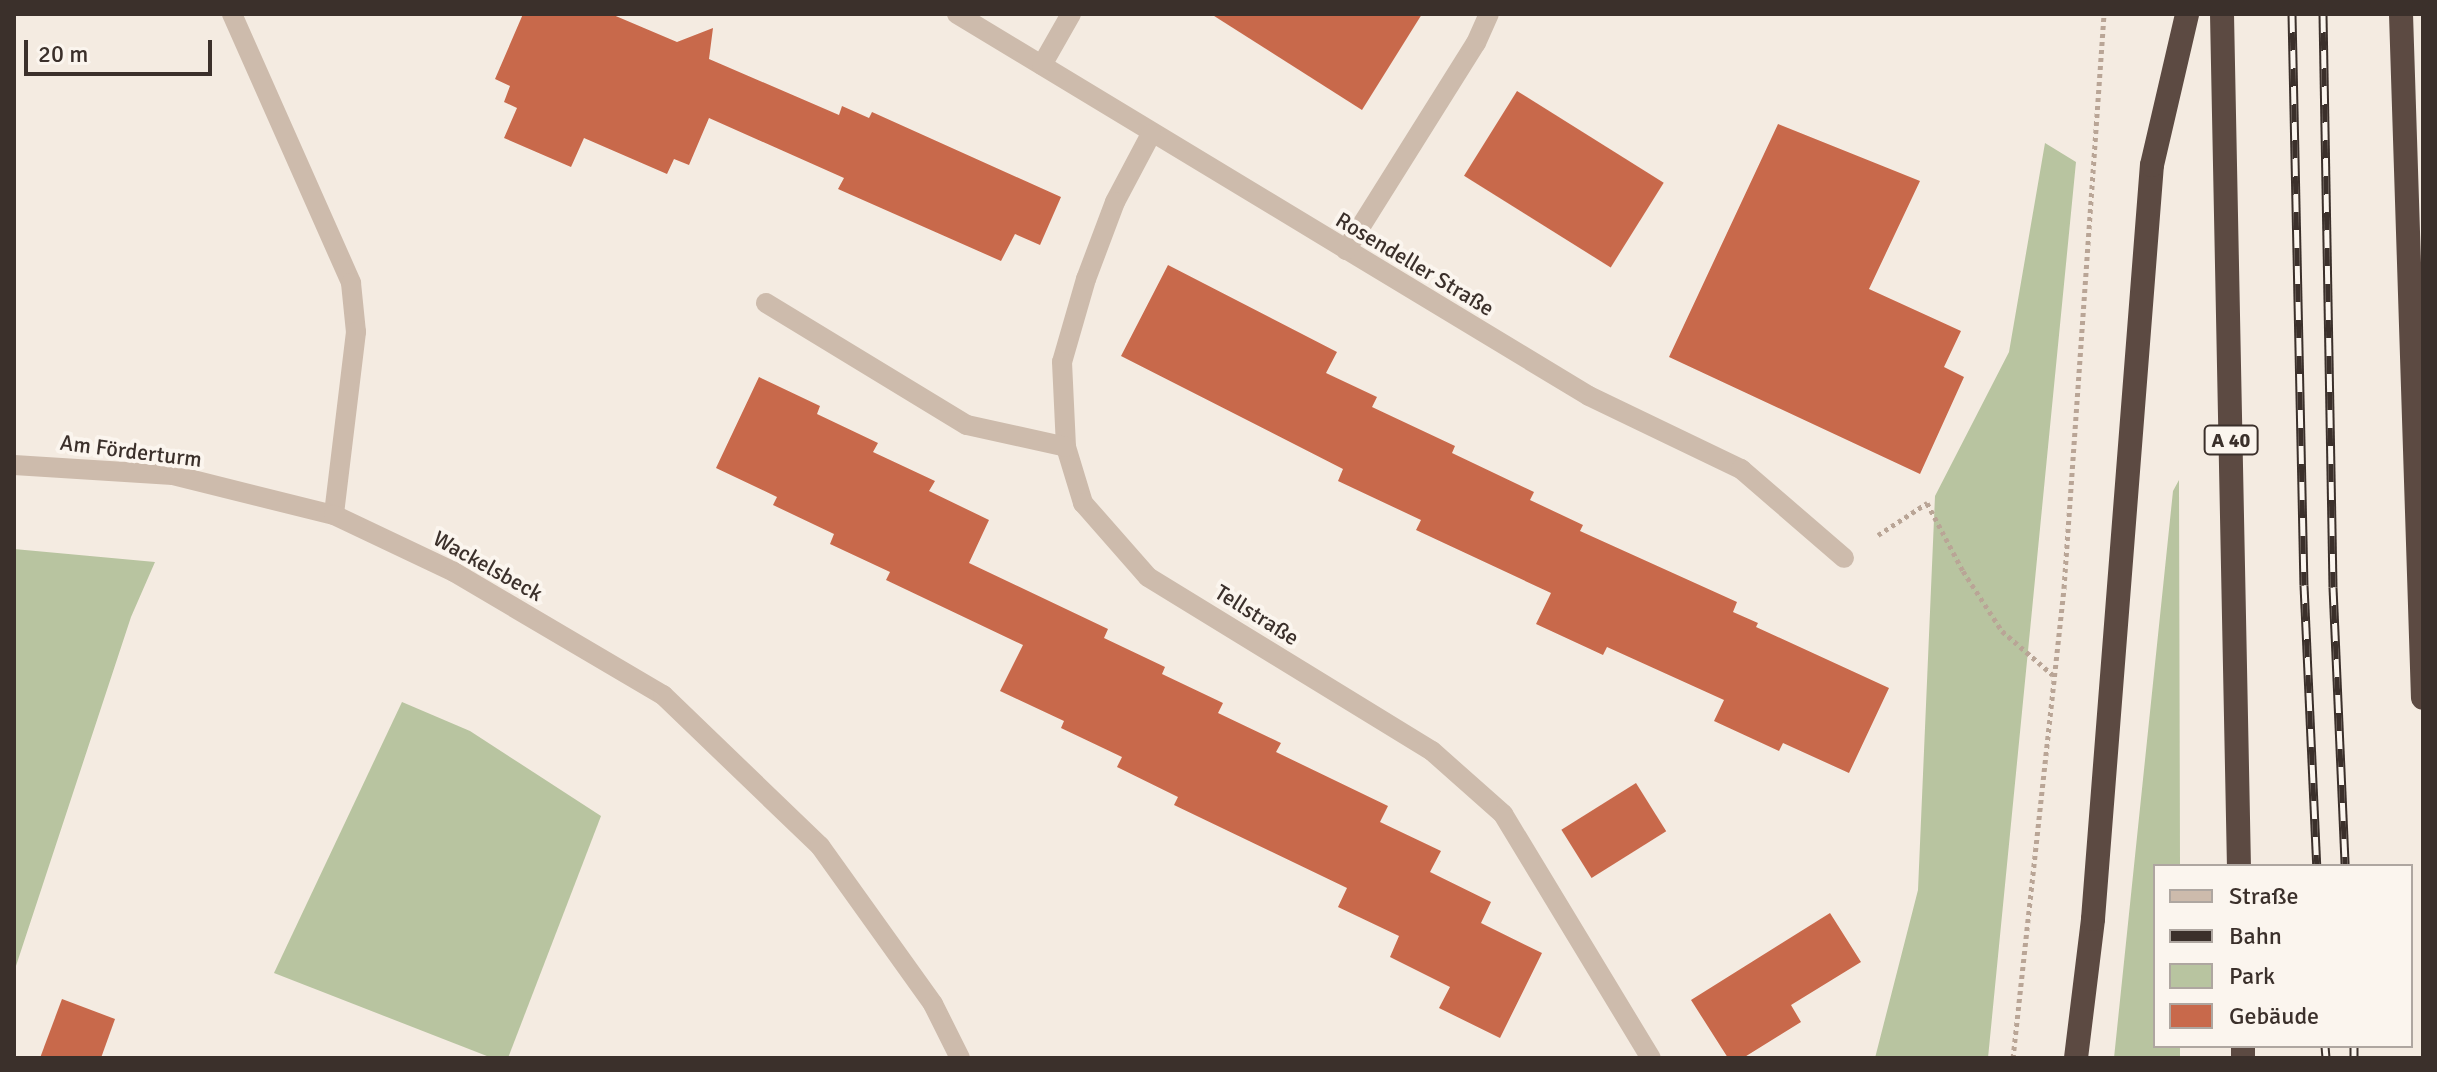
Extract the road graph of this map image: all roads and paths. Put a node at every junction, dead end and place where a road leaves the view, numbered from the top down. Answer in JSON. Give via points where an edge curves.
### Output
{"nodes":[{"id":1,"x":232,"y":14,"type":"edge"},
{"id":2,"x":957,"y":14,"type":"edge"},
{"id":3,"x":1071,"y":14,"type":"edge"},
{"id":4,"x":1489,"y":14,"type":"edge"},
{"id":5,"x":2104,"y":14,"type":"edge"},
{"id":6,"x":2187,"y":14,"type":"edge"},
{"id":7,"x":2222,"y":14,"type":"edge"},
{"id":8,"x":2401,"y":14,"type":"edge"},
{"id":9,"x":987,"y":20,"type":"edge"},
{"id":10,"x":1042,"y":65,"type":"junction"},
{"id":11,"x":1151,"y":134,"type":"junction"},
{"id":12,"x":1346,"y":250,"type":"junction"},
{"id":13,"x":766,"y":303,"type":"dead end"},
{"id":14,"x":1066,"y":447,"type":"junction"},
{"id":15,"x":14,"y":465,"type":"edge"},
{"id":16,"x":334,"y":515,"type":"junction"},
{"id":17,"x":1844,"y":558,"type":"joint"},
{"id":18,"x":2053,"y":676,"type":"junction"},
{"id":19,"x":2423,"y":698,"type":"edge"},
{"id":20,"x":2239,"y":864,"type":"edge"},
{"id":21,"x":960,"y":1058,"type":"edge"},
{"id":22,"x":1651,"y":1058,"type":"edge"},
{"id":23,"x":2013,"y":1058,"type":"edge"},
{"id":24,"x":2076,"y":1058,"type":"edge"}],
"edges":[{"from":1,"to":16,"type":"street","via":[[351,283],[356,332]]},
{"from":2,"to":9,"type":"street","name":"Rosendeller Straße"},
{"from":3,"to":10,"type":"street"},
{"from":4,"to":12,"type":"street"},
{"from":5,"to":18,"type":"path","via":[[2064,588]]},
{"from":6,"to":24,"type":"highway","via":[[2152,165],[2093,919]]},
{"from":7,"to":20,"type":"highway","number":"A 40"},
{"from":8,"to":19,"type":"highway"},
{"from":9,"to":10,"type":"street","name":"Rosendeller Straße"},
{"from":10,"to":11,"type":"street","name":"Rosendeller Straße"},
{"from":11,"to":12,"type":"street","name":"Rosendeller Straße"},
{"from":11,"to":14,"type":"street","name":"Tellstraße","via":[[1115,202],[1062,362]]},
{"from":12,"to":17,"type":"street","name":"Rosendeller Straße","via":[[1589,396],[1741,469]]},
{"from":13,"to":14,"type":"street","via":[[967,425]]},
{"from":14,"to":22,"type":"street","name":"Tellstraße","via":[[1083,503],[1148,577],[1432,751],[1503,814]]},
{"from":15,"to":16,"type":"street","name":"Am Förderturm","via":[[173,475]]},
{"from":16,"to":21,"type":"street","name":"Wackelsbeck","via":[[466,578],[663,695],[820,846],[933,1004]]},
{"from":17,"to":18,"type":"path","via":[[1927,503],[2002,631]]},
{"from":18,"to":23,"type":"path"}]}
